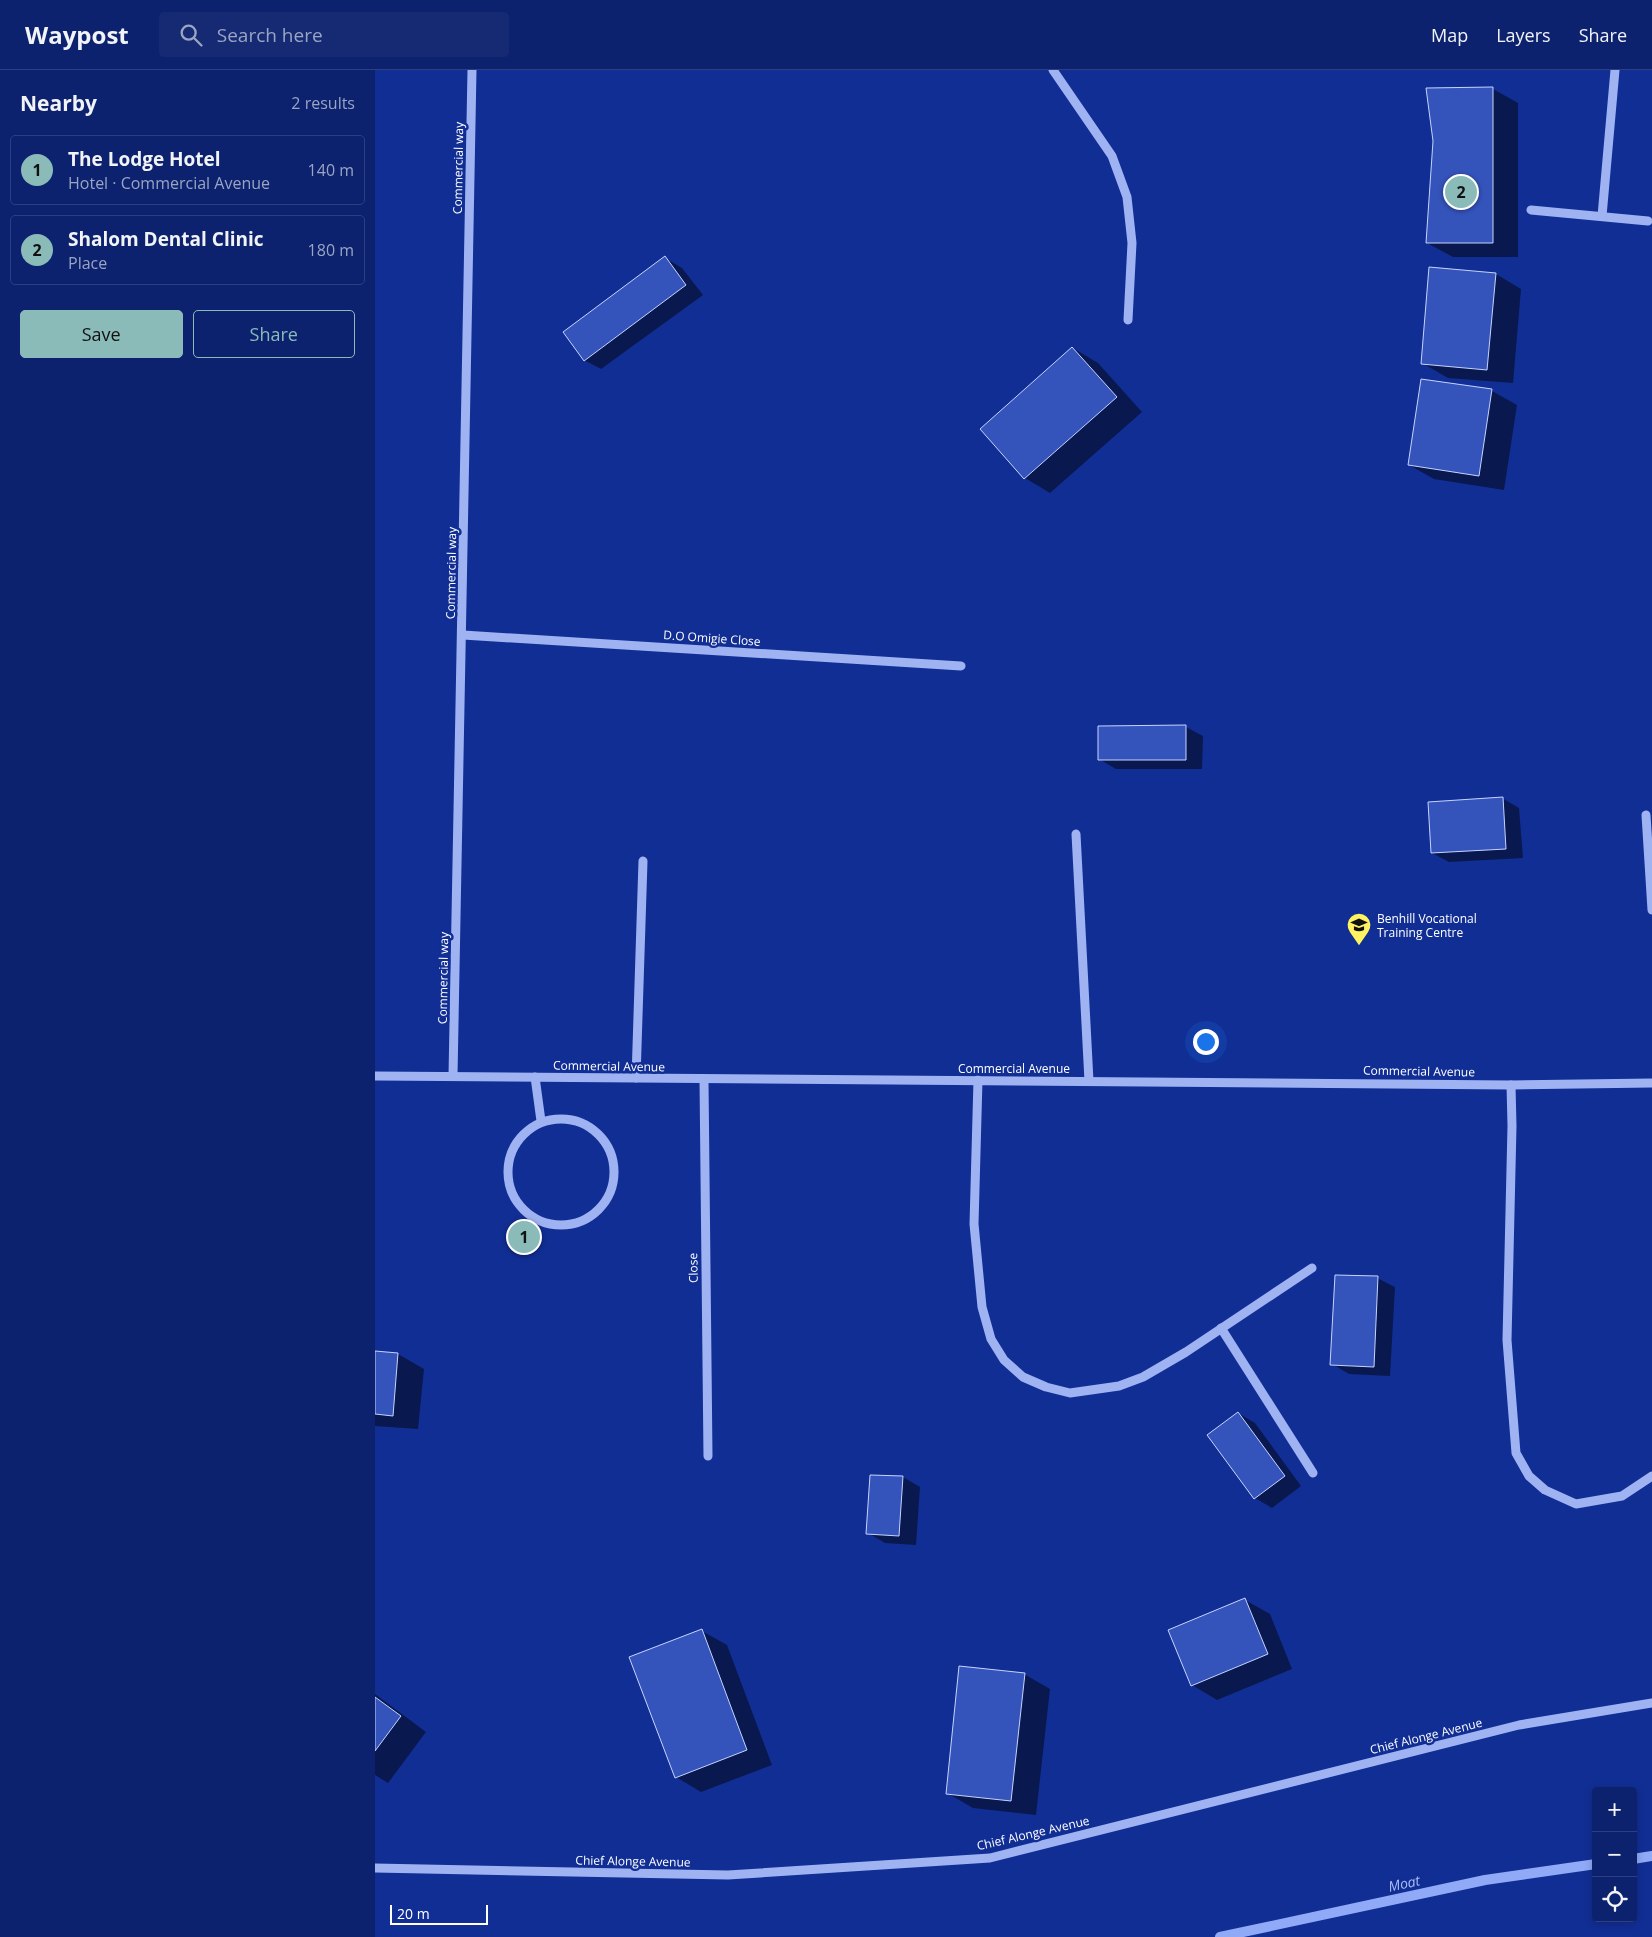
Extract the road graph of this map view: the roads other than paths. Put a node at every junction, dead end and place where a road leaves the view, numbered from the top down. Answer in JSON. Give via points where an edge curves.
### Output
{"nodes":[{"id":1,"x":472,"y":70,"type":"edge"},
{"id":2,"x":1053,"y":70,"type":"edge"},
{"id":3,"x":1615,"y":70,"type":"edge"},
{"id":4,"x":1531,"y":210,"type":"dead end"},
{"id":5,"x":1602,"y":216,"type":"junction"},
{"id":6,"x":1648,"y":221,"type":"dead end"},
{"id":7,"x":1129,"y":320,"type":"dead end"},
{"id":8,"x":463,"y":635,"type":"junction"},
{"id":9,"x":961,"y":666,"type":"dead end"},
{"id":10,"x":1646,"y":815,"type":"dead end"},
{"id":11,"x":1076,"y":834,"type":"dead end"},
{"id":12,"x":643,"y":861,"type":"dead end"},
{"id":13,"x":1652,"y":910,"type":"edge"},
{"id":14,"x":375,"y":1076,"type":"edge"},
{"id":15,"x":453,"y":1076,"type":"junction"},
{"id":16,"x":535,"y":1077,"type":"junction"},
{"id":17,"x":636,"y":1078,"type":"junction"},
{"id":18,"x":703,"y":1080,"type":"junction"},
{"id":19,"x":978,"y":1080,"type":"junction"},
{"id":20,"x":1089,"y":1081,"type":"junction"},
{"id":21,"x":1652,"y":1083,"type":"edge"},
{"id":22,"x":1511,"y":1085,"type":"junction"},
{"id":23,"x":541,"y":1121,"type":"junction"},
{"id":24,"x":1312,"y":1268,"type":"dead end"},
{"id":25,"x":1221,"y":1328,"type":"junction"},
{"id":26,"x":708,"y":1456,"type":"dead end"},
{"id":27,"x":1313,"y":1473,"type":"dead end"},
{"id":28,"x":1652,"y":1476,"type":"edge"},
{"id":29,"x":1652,"y":1703,"type":"edge"},
{"id":30,"x":375,"y":1868,"type":"edge"}],
"edges":[{"from":1,"to":8,"type":"street","name":"Commercial way"},
{"from":2,"to":7,"type":"street","via":[[1112,156],[1127,197],[1132,243]]},
{"from":3,"to":5,"type":"street"},
{"from":4,"to":5,"type":"street"},
{"from":5,"to":6,"type":"street"},
{"from":8,"to":9,"type":"street","name":"D.O Omigie Close"},
{"from":8,"to":15,"type":"street","name":"Commercial way"},
{"from":10,"to":13,"type":"street"},
{"from":11,"to":20,"type":"street"},
{"from":12,"to":17,"type":"street"},
{"from":14,"to":15,"type":"street","name":"Commercial Avenue"},
{"from":15,"to":16,"type":"street","name":"Commercial Avenue"},
{"from":16,"to":17,"type":"street","name":"Commercial Avenue"},
{"from":16,"to":23,"type":"street"},
{"from":17,"to":18,"type":"street","name":"Commercial Avenue"},
{"from":18,"to":19,"type":"street","name":"Commercial Avenue"},
{"from":18,"to":26,"type":"street","name":"Close"},
{"from":19,"to":20,"type":"street","name":"Commercial Avenue"},
{"from":19,"to":25,"type":"street","via":[[974,1224],[979,1279],[982,1307],[991,1339],[1004,1360],[1023,1377],[1047,1387],[1070,1393],[1093,1391],[1143,1377]]},
{"from":20,"to":22,"type":"street","name":"Commercial Avenue"},
{"from":21,"to":22,"type":"street","name":"Commercial Avenue"},
{"from":22,"to":28,"type":"street","via":[[1507,1340],[1516,1453],[1529,1476],[1545,1490],[1576,1504],[1622,1496]]},
{"from":23,"to":23,"type":"street","via":[[569,1118],[595,1129],[611,1152],[615,1180],[604,1206],[581,1223],[553,1226],[527,1215],[511,1193],[507,1164],[518,1138]]},
{"from":24,"to":25,"type":"street"},
{"from":25,"to":27,"type":"street"},
{"from":29,"to":30,"type":"street","name":"Chief Alonge Avenue","via":[[1519,1725],[990,1858],[727,1875]]}]}
